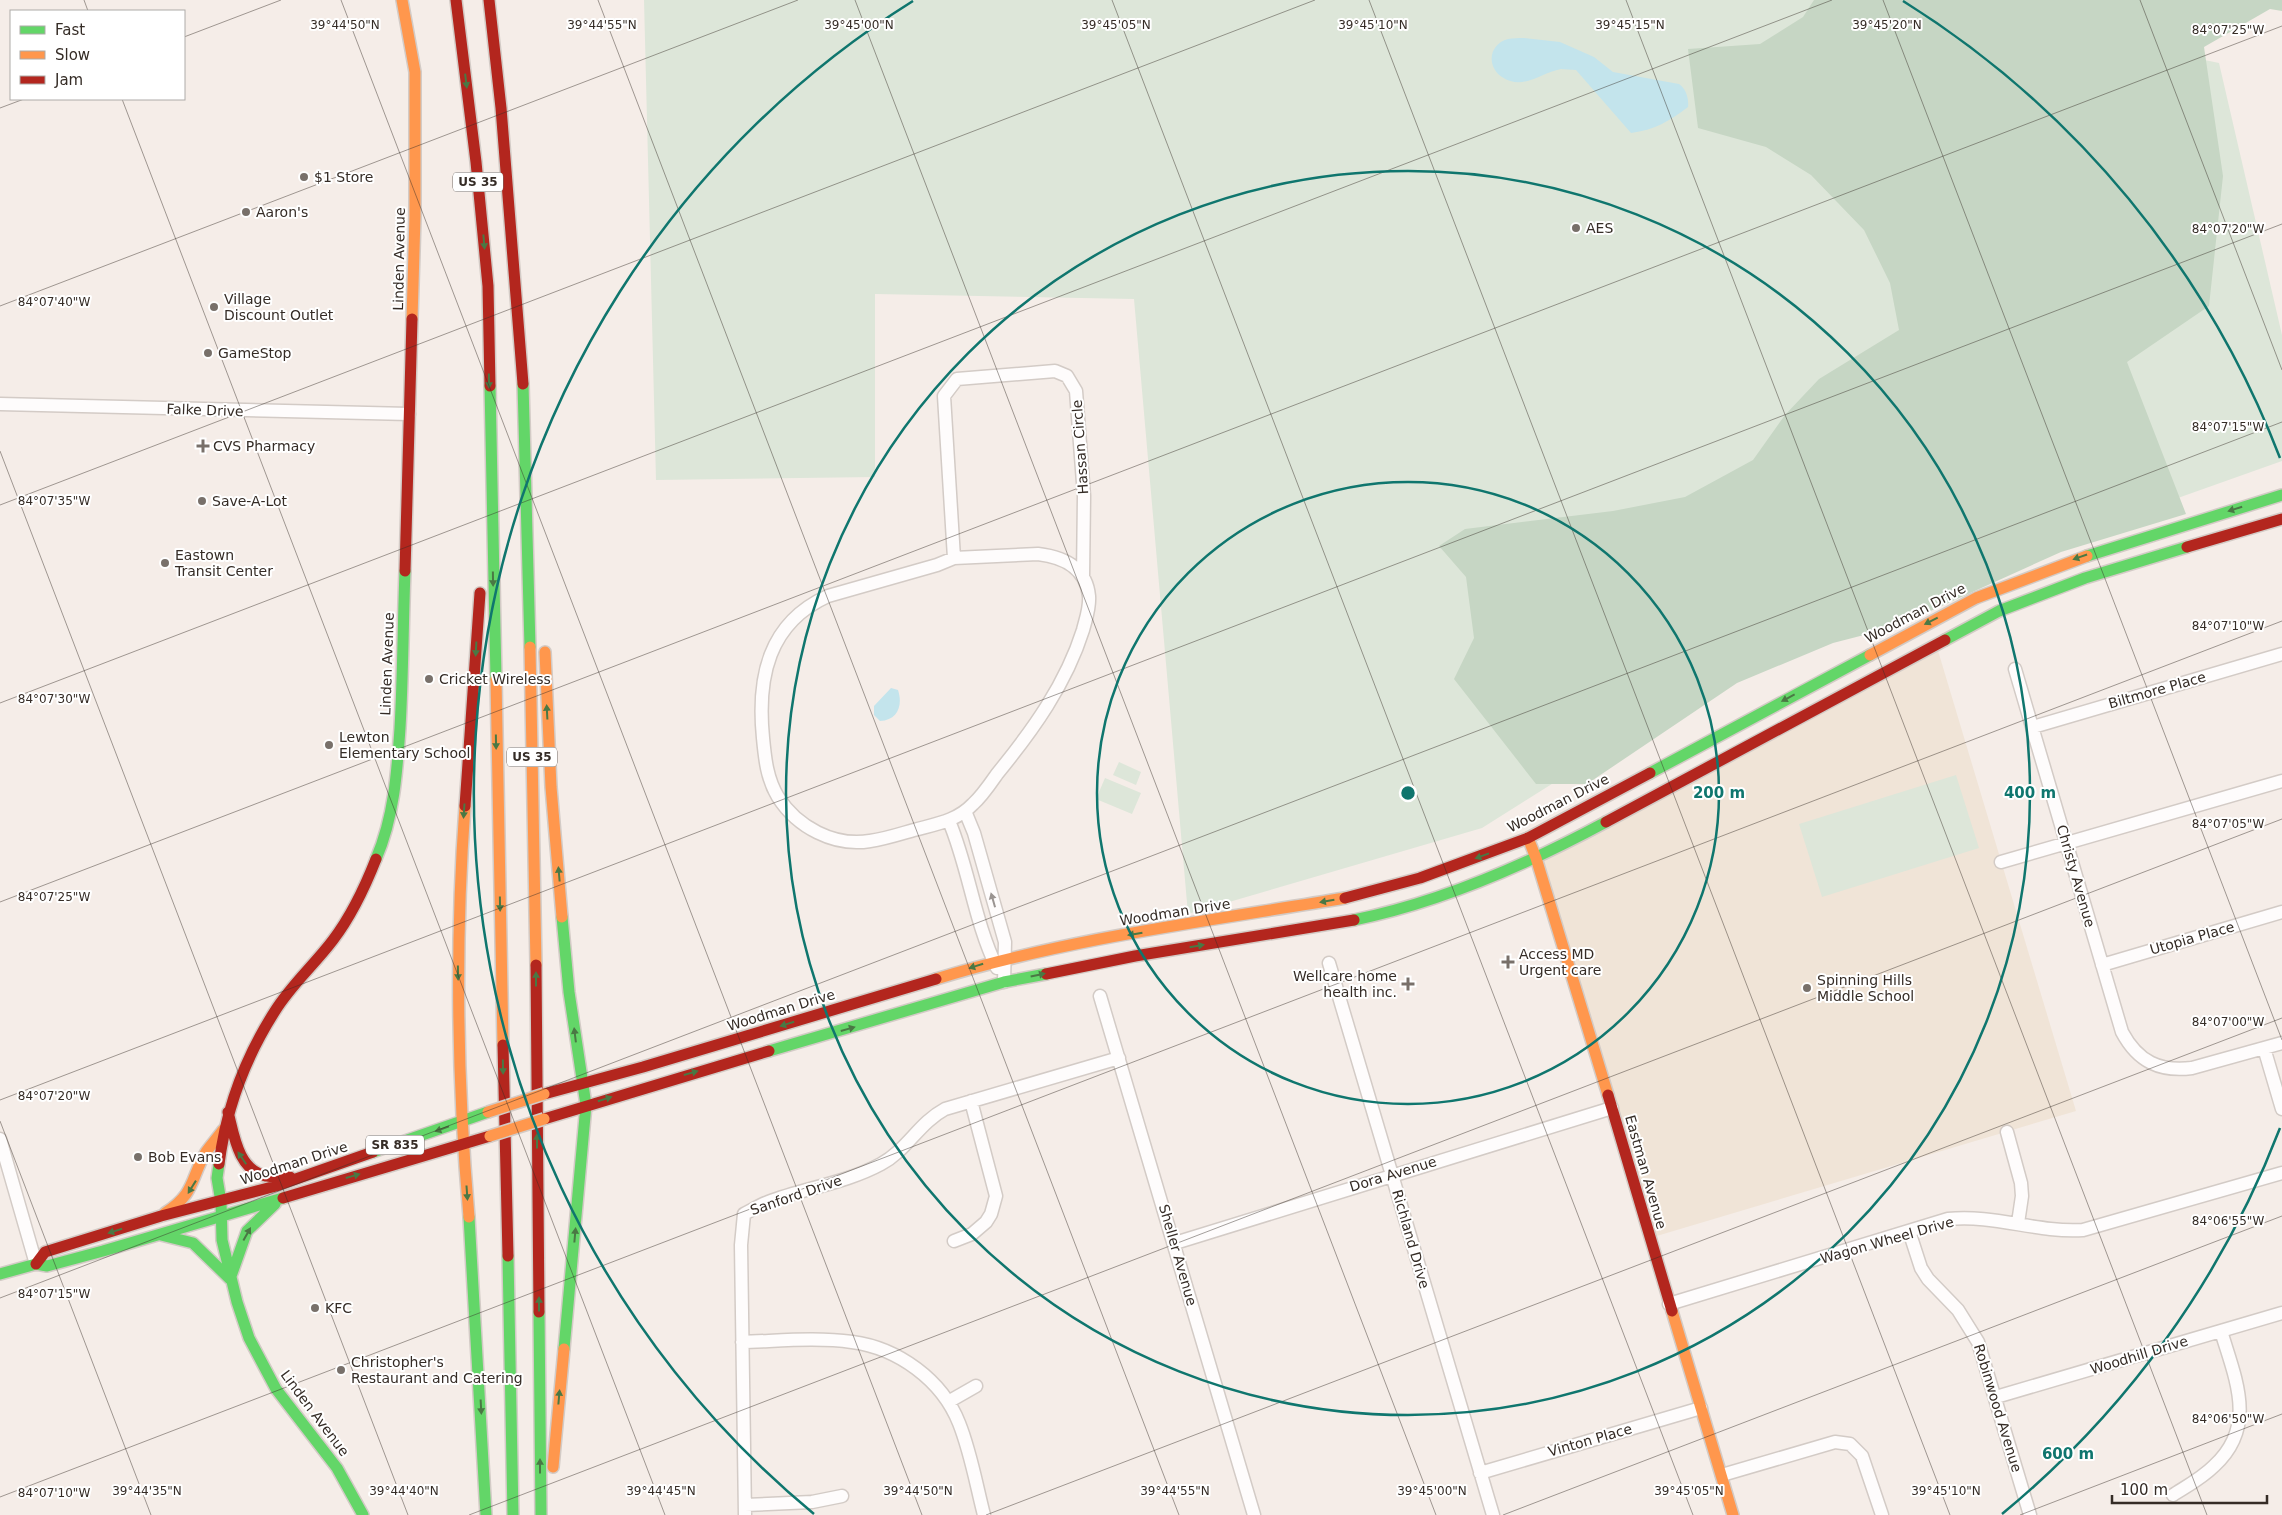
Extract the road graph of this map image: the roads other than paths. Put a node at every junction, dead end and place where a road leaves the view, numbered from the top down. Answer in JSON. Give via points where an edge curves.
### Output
{"nodes":[{"id":1,"x":402,"y":0,"type":"edge"},
{"id":2,"x":456,"y":0,"type":"edge"},
{"id":3,"x":489,"y":0,"type":"edge"},
{"id":4,"x":523,"y":375,"type":"junction"},
{"id":5,"x":0,"y":404,"type":"edge"},
{"id":6,"x":410,"y":414,"type":"junction"},
{"id":7,"x":490,"y":478,"type":"junction"},
{"id":8,"x":2282,"y":495,"type":"edge"},
{"id":9,"x":2282,"y":519,"type":"edge"},
{"id":10,"x":540,"y":558,"type":"dead end"},
{"id":11,"x":954,"y":558,"type":"junction"},
{"id":12,"x":482,"y":562,"type":"dead end"},
{"id":13,"x":1083,"y":577,"type":"junction"},
{"id":14,"x":480,"y":581,"type":"dead end"},
{"id":15,"x":544,"y":644,"type":"dead end"},
{"id":16,"x":2282,"y":654,"type":"edge"},
{"id":17,"x":2015,"y":669,"type":"dead end"},
{"id":18,"x":2033,"y":726,"type":"junction"},
{"id":19,"x":2282,"y":781,"type":"edge"},
{"id":20,"x":965,"y":810,"type":"junction"},
{"id":21,"x":949,"y":821,"type":"junction"},
{"id":22,"x":1528,"y":838,"type":"junction"},
{"id":23,"x":2066,"y":844,"type":"junction"},
{"id":24,"x":1536,"y":858,"type":"junction"},
{"id":25,"x":2001,"y":862,"type":"dead end"},
{"id":26,"x":2282,"y":912,"type":"edge"},
{"id":27,"x":999,"y":960,"type":"junction"},
{"id":28,"x":1329,"y":963,"type":"dead end"},
{"id":29,"x":2102,"y":965,"type":"junction"},
{"id":30,"x":1004,"y":982,"type":"junction"},
{"id":31,"x":1100,"y":996,"type":"dead end"},
{"id":32,"x":2282,"y":1042,"type":"edge"},
{"id":33,"x":2264,"y":1048,"type":"junction"},
{"id":34,"x":1119,"y":1058,"type":"junction"},
{"id":35,"x":582,"y":1084,"type":"junction"},
{"id":36,"x":971,"y":1101,"type":"junction"},
{"id":37,"x":586,"y":1106,"type":"junction"},
{"id":38,"x":1612,"y":1108,"type":"junction"},
{"id":39,"x":2282,"y":1110,"type":"edge"},
{"id":40,"x":228,"y":1112,"type":"junction"},
{"id":41,"x":461,"y":1122,"type":"junction"},
{"id":42,"x":222,"y":1130,"type":"junction"},
{"id":43,"x":2007,"y":1132,"type":"dead end"},
{"id":44,"x":0,"y":1139,"type":"edge"},
{"id":45,"x":464,"y":1144,"type":"junction"},
{"id":46,"x":2282,"y":1172,"type":"edge"},
{"id":47,"x":1392,"y":1174,"type":"junction"},
{"id":48,"x":302,"y":1177,"type":"junction"},
{"id":49,"x":280,"y":1200,"type":"junction"},
{"id":50,"x":221,"y":1202,"type":"junction"},
{"id":51,"x":161,"y":1216,"type":"junction"},
{"id":52,"x":222,"y":1217,"type":"junction"},
{"id":53,"x":2018,"y":1223,"type":"junction"},
{"id":54,"x":1909,"y":1232,"type":"junction"},
{"id":55,"x":159,"y":1235,"type":"junction"},
{"id":56,"x":954,"y":1241,"type":"dead end"},
{"id":57,"x":1175,"y":1243,"type":"junction"},
{"id":58,"x":36,"y":1264,"type":"junction"},
{"id":59,"x":0,"y":1274,"type":"edge"},
{"id":60,"x":230,"y":1279,"type":"junction"},
{"id":61,"x":1669,"y":1304,"type":"junction"},
{"id":62,"x":2282,"y":1313,"type":"edge"},
{"id":63,"x":2221,"y":1331,"type":"junction"},
{"id":64,"x":742,"y":1342,"type":"junction"},
{"id":65,"x":976,"y":1386,"type":"dead end"},
{"id":66,"x":1996,"y":1397,"type":"junction"},
{"id":67,"x":948,"y":1402,"type":"junction"},
{"id":68,"x":1701,"y":1408,"type":"junction"},
{"id":69,"x":1480,"y":1473,"type":"junction"},
{"id":70,"x":1722,"y":1475,"type":"junction"},
{"id":71,"x":2173,"y":1495,"type":"dead end"},
{"id":72,"x":842,"y":1496,"type":"dead end"},
{"id":73,"x":745,"y":1510,"type":"edge"},
{"id":74,"x":363,"y":1515,"type":"edge"},
{"id":75,"x":486,"y":1515,"type":"edge"},
{"id":76,"x":513,"y":1515,"type":"edge"},
{"id":77,"x":541,"y":1515,"type":"edge"},
{"id":78,"x":550,"y":1515,"type":"edge"},
{"id":79,"x":984,"y":1515,"type":"edge"},
{"id":80,"x":1254,"y":1515,"type":"edge"},
{"id":81,"x":1492,"y":1515,"type":"edge"},
{"id":82,"x":1733,"y":1515,"type":"edge"},
{"id":83,"x":1882,"y":1515,"type":"edge"},
{"id":84,"x":2030,"y":1515,"type":"edge"}],
"edges":[{"from":1,"to":6,"type":"main road","name":"Linden Avenue","via":[[415,72]]},
{"from":2,"to":7,"type":"main road","number":"US 35","one_way":true,"via":[[488,286]]},
{"from":3,"to":4,"type":"main road","number":"US 35"},
{"from":4,"to":10,"type":"main road"},
{"from":77,"to":4,"type":"main road","number":"US 35","one_way":true,"via":[[535,868]]},
{"from":5,"to":6,"type":"street","name":"Falke Drive"},
{"from":6,"to":40,"type":"main road","name":"Linden Avenue","via":[[401,706],[397,778],[391,813],[362,893],[334,939],[293,987],[262,1033],[241,1074]]},
{"from":7,"to":12,"type":"main road"},
{"from":7,"to":76,"type":"main road","number":"US 35","one_way":true},
{"from":8,"to":22,"type":"main road","name":"Woodman Drive","one_way":true,"via":[[2085,556],[1976,598]]},
{"from":9,"to":24,"type":"main road","name":"Woodman Drive","via":[[2027,598]]},
{"from":11,"to":13,"type":"street","via":[[1051,555],[1069,562]]},
{"from":11,"to":13,"type":"street","name":"Hassan Circle","via":[[944,396],[956,379],[1055,371],[1067,376],[1076,390],[1084,496]]},
{"from":11,"to":21,"type":"street","via":[[828,596],[803,610],[783,630],[774,647],[765,672],[761,707],[766,766],[772,784],[786,808],[806,827],[830,838],[855,842]]},
{"from":13,"to":20,"type":"street","via":[[1089,609],[1080,640],[1059,686],[1018,749],[973,805]]},
{"from":14,"to":41,"type":"main road","one_way":true,"via":[[461,865],[458,962]]},
{"from":35,"to":15,"type":"main road","one_way":true,"via":[[569,992],[551,787]]},
{"from":16,"to":18,"type":"street","name":"Biltmore Place"},
{"from":17,"to":18,"type":"street","name":"Christy Avenue"},
{"from":18,"to":23,"type":"street","name":"Christy Avenue"},
{"from":19,"to":23,"type":"street"},
{"from":20,"to":21,"type":"street"},
{"from":27,"to":20,"type":"street","one_way":true,"via":[[1005,942]]},
{"from":21,"to":27,"type":"street","via":[[988,950]]},
{"from":22,"to":24,"type":"main road","name":"Eastman Avenue"},
{"from":22,"to":27,"type":"main road","name":"Woodman Drive","one_way":true,"via":[[1420,878],[1356,896],[1072,944]]},
{"from":23,"to":25,"type":"street"},
{"from":23,"to":29,"type":"street","name":"Christy Avenue"},
{"from":30,"to":24,"type":"main road","name":"Woodman Drive","one_way":true,"via":[[1379,914],[1453,891]]},
{"from":24,"to":38,"type":"main road","name":"Eastman Avenue"},
{"from":26,"to":29,"type":"street","name":"Utopia Place"},
{"from":27,"to":30,"type":"street"},
{"from":27,"to":35,"type":"main road","name":"Woodman Drive","one_way":true},
{"from":28,"to":47,"type":"street","name":"Richland Drive"},
{"from":29,"to":33,"type":"street","name":"Christy Avenue","via":[[2122,1032],[2135,1051],[2157,1066],[2180,1070],[2192,1068]]},
{"from":37,"to":30,"type":"main road","name":"Woodman Drive","one_way":true},
{"from":31,"to":34,"type":"street","name":"Sheller Avenue"},
{"from":32,"to":33,"type":"street"},
{"from":33,"to":39,"type":"street"},
{"from":34,"to":36,"type":"street","name":"Sanford Drive"},
{"from":34,"to":57,"type":"street","name":"Sheller Avenue"},
{"from":35,"to":37,"type":"main road"},
{"from":35,"to":41,"type":"main road","name":"Woodman Drive","number":"SR 835","bridge":true},
{"from":36,"to":56,"type":"street","via":[[996,1196],[986,1222],[972,1234]]},
{"from":36,"to":64,"type":"street","name":"Sanford Drive","via":[[934,1115],[896,1154],[871,1169],[767,1203],[744,1214],[741,1245]]},
{"from":37,"to":45,"type":"main road","name":"Woodman Drive","number":"SR 835","bridge":true},
{"from":78,"to":37,"type":"main road","one_way":true},
{"from":38,"to":47,"type":"street","name":"Dora Avenue"},
{"from":38,"to":61,"type":"main road","name":"Eastman Avenue"},
{"from":40,"to":42,"type":"main road","name":"Linden Avenue"},
{"from":48,"to":40,"type":"main road","one_way":true,"via":[[263,1175],[248,1166],[238,1152]]},
{"from":41,"to":45,"type":"main road"},
{"from":41,"to":48,"type":"main road","name":"Woodman Drive","number":"SR 835","one_way":true},
{"from":42,"to":50,"type":"main road","name":"Linden Avenue","via":[[217,1178]]},
{"from":42,"to":51,"type":"main road","one_way":true,"via":[[206,1153],[191,1189],[176,1206]]},
{"from":43,"to":53,"type":"street","via":[[2021,1183]]},
{"from":44,"to":58,"type":"street"},
{"from":49,"to":45,"type":"main road","name":"Woodman Drive","number":"SR 835","one_way":true},
{"from":45,"to":75,"type":"main road","one_way":true},
{"from":46,"to":53,"type":"street","name":"Wagon Wheel Drive","via":[[2091,1228],[2050,1230]]},
{"from":47,"to":57,"type":"street","name":"Dora Avenue"},
{"from":47,"to":69,"type":"street","name":"Richland Drive"},
{"from":48,"to":50,"type":"main road","name":"Woodman Drive","number":"SR 835"},
{"from":49,"to":52,"type":"main road","name":"Woodman Drive","number":"SR 835"},
{"from":60,"to":49,"type":"main road","one_way":true,"via":[[247,1231]]},
{"from":50,"to":51,"type":"main road","name":"Woodman Drive","number":"SR 835"},
{"from":50,"to":52,"type":"main road","name":"Linden Avenue"},
{"from":51,"to":58,"type":"main road","name":"Woodman Drive","number":"SR 835","one_way":true,"via":[[45,1252]]},
{"from":52,"to":55,"type":"main road","name":"Woodman Drive","number":"SR 835"},
{"from":52,"to":60,"type":"main road","name":"Linden Avenue","via":[[222,1240]]},
{"from":53,"to":54,"type":"street","name":"Wagon Wheel Drive","via":[[1966,1217],[1948,1219]]},
{"from":54,"to":61,"type":"street","name":"Wagon Wheel Drive"},
{"from":54,"to":66,"type":"street","name":"Robinwood Avenue","via":[[1916,1256],[1928,1279],[1971,1327]]},
{"from":55,"to":58,"type":"main road","name":"Woodman Drive","number":"SR 835","via":[[47,1266]]},
{"from":55,"to":60,"type":"main road","via":[[193,1243]]},
{"from":57,"to":80,"type":"street","name":"Sheller Avenue"},
{"from":58,"to":59,"type":"main road","name":"Woodman Drive","number":"SR 835"},
{"from":60,"to":74,"type":"main road","name":"Linden Avenue","via":[[249,1338],[263,1368],[337,1468]]},
{"from":61,"to":68,"type":"main road","name":"Eastman Avenue"},
{"from":62,"to":63,"type":"street","name":"Woodhill Drive"},
{"from":63,"to":66,"type":"street","name":"Woodhill Drive"},
{"from":63,"to":71,"type":"street","via":[[2240,1394],[2237,1430],[2231,1445],[2214,1467]]},
{"from":64,"to":67,"type":"street","via":[[838,1340],[871,1346],[922,1372]]},
{"from":64,"to":73,"type":"street","name":"Sanford Drive"},
{"from":65,"to":67,"type":"street"},
{"from":66,"to":84,"type":"street","name":"Robinwood Avenue"},
{"from":67,"to":79,"type":"street","via":[[967,1444]]},
{"from":68,"to":69,"type":"street","name":"Vinton Place"},
{"from":68,"to":70,"type":"main road","name":"Eastman Avenue"},
{"from":69,"to":81,"type":"street","name":"Richland Drive"},
{"from":70,"to":82,"type":"main road","name":"Eastman Avenue"},
{"from":70,"to":83,"type":"street","via":[[1835,1442],[1850,1444],[1865,1460]]},
{"from":72,"to":73,"type":"street"}]}
